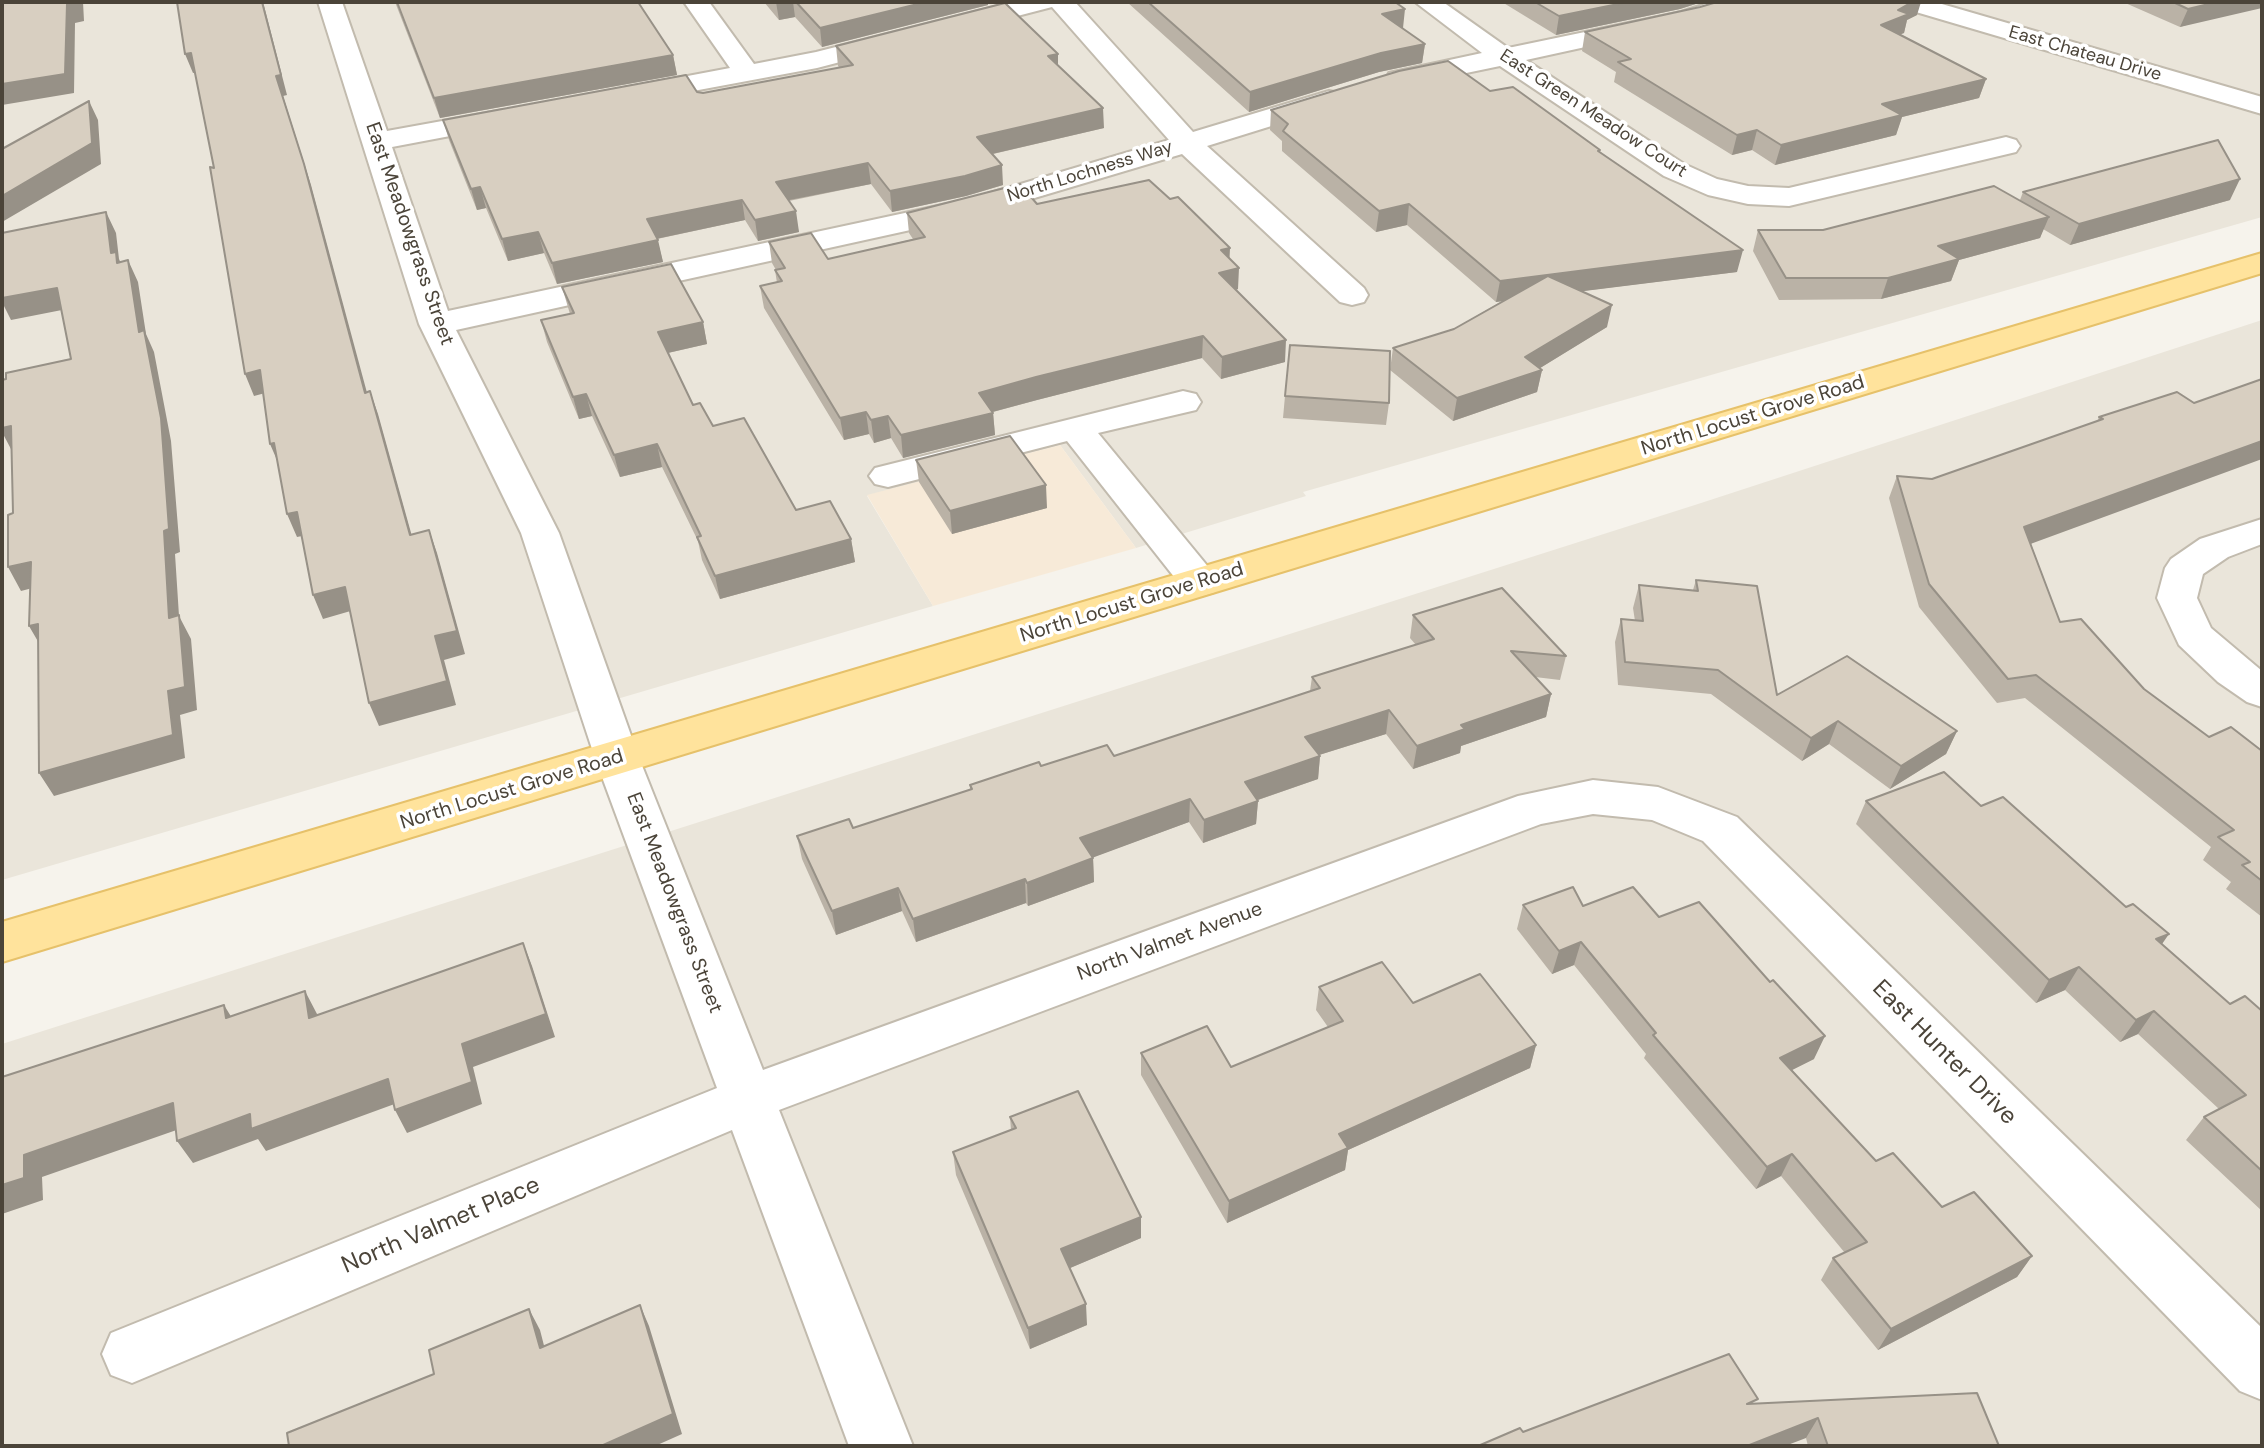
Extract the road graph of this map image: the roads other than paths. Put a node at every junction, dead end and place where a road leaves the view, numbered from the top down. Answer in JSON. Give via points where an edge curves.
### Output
{"nodes":[{"id":1,"x":330,"y":2,"type":"edge"},
{"id":2,"x":696,"y":2,"type":"edge"},
{"id":3,"x":1044,"y":2,"type":"edge"},
{"id":4,"x":1061,"y":2,"type":"edge"},
{"id":5,"x":1427,"y":2,"type":"edge"},
{"id":6,"x":1738,"y":2,"type":"edge"},
{"id":7,"x":1908,"y":2,"type":"edge"},
{"id":8,"x":1504,"y":57,"type":"junction"},
{"id":9,"x":747,"y":73,"type":"junction"},
{"id":10,"x":608,"y":99,"type":"edge"},
{"id":11,"x":2262,"y":106,"type":"edge"},
{"id":12,"x":531,"y":113,"type":"edge"},
{"id":13,"x":376,"y":142,"type":"junction"},
{"id":14,"x":1186,"y":142,"type":"junction"},
{"id":15,"x":2006,"y":146,"type":"dead end"},
{"id":16,"x":2262,"y":263,"type":"edge"},
{"id":17,"x":1352,"y":295,"type":"dead end"},
{"id":18,"x":436,"y":324,"type":"junction"},
{"id":19,"x":1183,"y":402,"type":"dead end"},
{"id":20,"x":1075,"y":428,"type":"junction"},
{"id":21,"x":888,"y":476,"type":"dead end"},
{"id":22,"x":2262,"y":531,"type":"edge"},
{"id":23,"x":1200,"y":583,"type":"junction"},
{"id":24,"x":2262,"y":692,"type":"edge"},
{"id":25,"x":617,"y":758,"type":"junction"},
{"id":26,"x":1593,"y":797,"type":"joint"},
{"id":27,"x":2,"y":942,"type":"edge"},
{"id":28,"x":750,"y":1098,"type":"junction"},
{"id":29,"x":132,"y":1354,"type":"dead end"},
{"id":30,"x":2262,"y":1370,"type":"edge"},
{"id":31,"x":881,"y":1446,"type":"edge"}],
"edges":[{"from":1,"to":13,"type":"street","name":"East Meadowgrass Street"},
{"from":2,"to":9,"type":"street"},
{"from":3,"to":9,"type":"street","via":[[870,48]]},
{"from":4,"to":14,"type":"street"},
{"from":5,"to":8,"type":"street","name":"East Green Meadow Court"},
{"from":6,"to":8,"type":"street","name":"North Lochness Way"},
{"from":7,"to":11,"type":"street","name":"East Chateau Drive"},
{"from":8,"to":14,"type":"street","name":"North Lochness Way","via":[[1362,89]]},
{"from":8,"to":15,"type":"street","name":"East Green Meadow Court","via":[[1674,170],[1708,186],[1748,195],[1789,197]]},
{"from":9,"to":10,"type":"street"},
{"from":12,"to":13,"type":"street"},
{"from":13,"to":18,"type":"street","name":"East Meadowgrass Street"},
{"from":14,"to":17,"type":"street"},
{"from":14,"to":18,"type":"street","name":"North Lochness Way","via":[[974,207]]},
{"from":16,"to":23,"type":"main road","name":"North Locust Grove Road"},
{"from":18,"to":25,"type":"street","name":"East Meadowgrass Street","via":[[540,533]]},
{"from":19,"to":20,"type":"street"},
{"from":20,"to":21,"type":"street"},
{"from":20,"to":23,"type":"street"},
{"from":22,"to":24,"type":"street","via":[[2214,548],[2185,568],[2177,598],[2194,635]]},
{"from":23,"to":25,"type":"main road","name":"North Locust Grove Road"},
{"from":25,"to":27,"type":"main road","name":"North Locust Grove Road"},
{"from":25,"to":28,"type":"street","name":"East Meadowgrass Street"},
{"from":26,"to":28,"type":"street","name":"North Valmet Avenue","via":[[1534,808]]},
{"from":26,"to":30,"type":"street","name":"East Hunter Drive","via":[[1658,804],[1720,829]]},
{"from":28,"to":29,"type":"street","name":"North Valmet Place"},
{"from":28,"to":31,"type":"street","name":"East Meadowgrass Street"}]}
